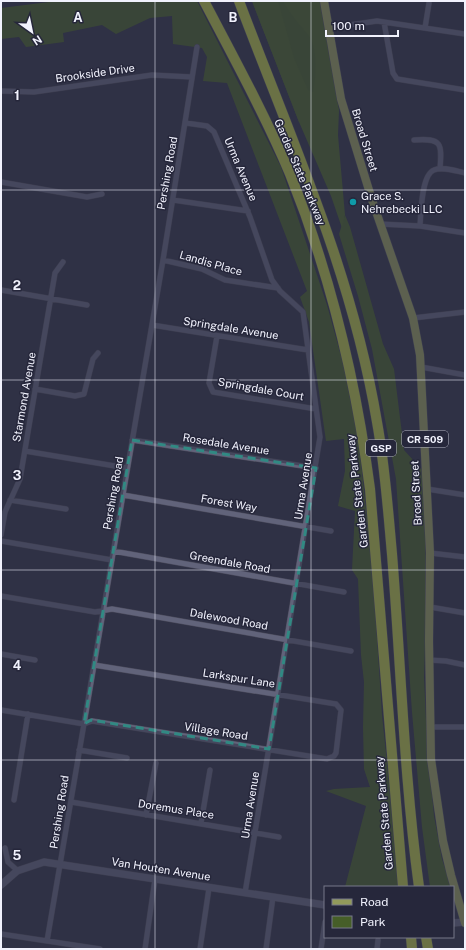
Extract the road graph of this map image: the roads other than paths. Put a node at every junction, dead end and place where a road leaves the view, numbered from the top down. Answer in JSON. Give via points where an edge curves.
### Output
{"nodes":[{"id":1,"x":204,"y":1,"type":"edge"},
{"id":2,"x":239,"y":1,"type":"edge"},
{"id":3,"x":324,"y":1,"type":"edge"},
{"id":4,"x":430,"y":3,"type":"dead end"},
{"id":5,"x":384,"y":22,"type":"junction"},
{"id":6,"x":329,"y":28,"type":"junction"},
{"id":7,"x":425,"y":28,"type":"junction"},
{"id":8,"x":465,"y":34,"type":"edge"},
{"id":9,"x":197,"y":47,"type":"dead end"},
{"id":10,"x":192,"y":77,"type":"junction"},
{"id":11,"x":465,"y":90,"type":"edge"},
{"id":12,"x":1,"y":91,"type":"edge"},
{"id":13,"x":186,"y":123,"type":"junction"},
{"id":14,"x":414,"y":140,"type":"dead end"},
{"id":15,"x":440,"y":169,"type":"junction"},
{"id":16,"x":465,"y":173,"type":"edge"},
{"id":17,"x":1,"y":182,"type":"edge"},
{"id":18,"x":102,"y":194,"type":"dead end"},
{"id":19,"x":173,"y":200,"type":"junction"},
{"id":20,"x":248,"y":211,"type":"junction"},
{"id":21,"x":380,"y":224,"type":"junction"},
{"id":22,"x":420,"y":226,"type":"junction"},
{"id":23,"x":465,"y":233,"type":"edge"},
{"id":24,"x":163,"y":260,"type":"junction"},
{"id":25,"x":63,"y":262,"type":"dead end"},
{"id":26,"x":278,"y":288,"type":"junction"},
{"id":27,"x":1,"y":290,"type":"edge"},
{"id":28,"x":51,"y":298,"type":"junction"},
{"id":29,"x":87,"y":305,"type":"dead end"},
{"id":30,"x":465,"y":312,"type":"edge"},
{"id":31,"x":413,"y":318,"type":"junction"},
{"id":32,"x":152,"y":325,"type":"junction"},
{"id":33,"x":217,"y":336,"type":"junction"},
{"id":34,"x":308,"y":350,"type":"junction"},
{"id":35,"x":98,"y":353,"type":"dead end"},
{"id":36,"x":421,"y":367,"type":"junction"},
{"id":37,"x":465,"y":375,"type":"edge"},
{"id":38,"x":35,"y":389,"type":"junction"},
{"id":39,"x":316,"y":409,"type":"junction"},
{"id":40,"x":132,"y":440,"type":"junction"},
{"id":41,"x":24,"y":451,"type":"junction"},
{"id":42,"x":128,"y":468,"type":"junction"},
{"id":43,"x":316,"y":468,"type":"junction"},
{"id":44,"x":427,"y":489,"type":"junction"},
{"id":45,"x":123,"y":495,"type":"junction"},
{"id":46,"x":465,"y":495,"type":"edge"},
{"id":47,"x":10,"y":500,"type":"junction"},
{"id":48,"x":66,"y":509,"type":"dead end"},
{"id":49,"x":307,"y":527,"type":"junction"},
{"id":50,"x":331,"y":531,"type":"dead end"},
{"id":51,"x":1,"y":535,"type":"edge"},
{"id":52,"x":1,"y":541,"type":"edge"},
{"id":53,"x":113,"y":551,"type":"junction"},
{"id":54,"x":430,"y":553,"type":"junction"},
{"id":55,"x":465,"y":557,"type":"edge"},
{"id":56,"x":112,"y":560,"type":"junction"},
{"id":57,"x":297,"y":584,"type":"junction"},
{"id":58,"x":344,"y":592,"type":"dead end"},
{"id":59,"x":1,"y":596,"type":"edge"},
{"id":60,"x":430,"y":607,"type":"junction"},
{"id":61,"x":103,"y":610,"type":"junction"},
{"id":62,"x":465,"y":613,"type":"edge"},
{"id":63,"x":288,"y":640,"type":"junction"},
{"id":64,"x":351,"y":651,"type":"dead end"},
{"id":65,"x":1,"y":654,"type":"edge"},
{"id":66,"x":35,"y":660,"type":"dead end"},
{"id":67,"x":429,"y":660,"type":"junction"},
{"id":68,"x":94,"y":664,"type":"junction"},
{"id":69,"x":465,"y":665,"type":"edge"},
{"id":70,"x":278,"y":695,"type":"junction"},
{"id":71,"x":1,"y":710,"type":"edge"},
{"id":72,"x":28,"y":714,"type":"junction"},
{"id":73,"x":84,"y":724,"type":"junction"},
{"id":74,"x":430,"y":727,"type":"junction"},
{"id":75,"x":465,"y":727,"type":"edge"},
{"id":76,"x":337,"y":747,"type":"joint"},
{"id":77,"x":269,"y":749,"type":"junction"},
{"id":78,"x":80,"y":750,"type":"junction"},
{"id":79,"x":127,"y":758,"type":"dead end"},
{"id":80,"x":156,"y":763,"type":"dead end"},
{"id":81,"x":210,"y":770,"type":"dead end"},
{"id":82,"x":14,"y":800,"type":"dead end"},
{"id":83,"x":71,"y":802,"type":"junction"},
{"id":84,"x":146,"y":815,"type":"junction"},
{"id":85,"x":200,"y":823,"type":"junction"},
{"id":86,"x":255,"y":832,"type":"junction"},
{"id":87,"x":278,"y":837,"type":"dead end"},
{"id":88,"x":5,"y":848,"type":"dead end"},
{"id":89,"x":61,"y":863,"type":"junction"},
{"id":90,"x":18,"y":871,"type":"junction"},
{"id":91,"x":155,"y":880,"type":"junction"},
{"id":92,"x":1,"y":885,"type":"edge"},
{"id":93,"x":403,"y":886,"type":"edge"},
{"id":94,"x":419,"y":886,"type":"edge"},
{"id":95,"x":209,"y":888,"type":"junction"},
{"id":96,"x":245,"y":893,"type":"junction"},
{"id":97,"x":273,"y":897,"type":"junction"},
{"id":98,"x":324,"y":905,"type":"edge"},
{"id":99,"x":465,"y":922,"type":"edge"},
{"id":100,"x":454,"y":923,"type":"edge"},
{"id":101,"x":324,"y":929,"type":"edge"},
{"id":102,"x":1,"y":934,"type":"edge"},
{"id":103,"x":410,"y":938,"type":"edge"},
{"id":104,"x":426,"y":938,"type":"edge"},
{"id":105,"x":378,"y":940,"type":"dead end"},
{"id":106,"x":47,"y":941,"type":"junction"},
{"id":107,"x":100,"y":949,"type":"edge"},
{"id":108,"x":145,"y":949,"type":"edge"},
{"id":109,"x":200,"y":949,"type":"edge"},
{"id":110,"x":266,"y":949,"type":"edge"},
{"id":111,"x":321,"y":949,"type":"edge"},
{"id":112,"x":377,"y":949,"type":"edge"},
{"id":113,"x":412,"y":949,"type":"edge"},
{"id":114,"x":428,"y":949,"type":"edge"}],
"edges":[{"from":1,"to":93,"type":"highway","name":"Garden State Parkway","number":"GSP","via":[[271,132],[298,196],[329,285],[352,379],[363,433],[370,489]]},
{"from":2,"to":94,"type":"highway","name":"Garden State Parkway","number":"GSP","via":[[304,165],[337,259],[363,352],[374,405],[385,477]]},
{"from":3,"to":6,"type":"main road","name":"Broad Street","number":"CR 509"},
{"from":4,"to":7,"type":"street"},
{"from":5,"to":6,"type":"street","via":[[372,21]]},
{"from":5,"to":7,"type":"street"},
{"from":5,"to":11,"type":"street","via":[[393,73],[397,79]]},
{"from":6,"to":21,"type":"main road","name":"Broad Street","number":"CR 509","via":[[341,99]]},
{"from":7,"to":8,"type":"street"},
{"from":9,"to":10,"type":"street","name":"Pershing Road"},
{"from":10,"to":12,"type":"street","name":"Brookside Drive","via":[[152,75],[34,92]]},
{"from":10,"to":13,"type":"street","name":"Pershing Road"},
{"from":13,"to":19,"type":"street","name":"Pershing Road"},
{"from":13,"to":20,"type":"street","name":"Urma Avenue","via":[[207,126],[214,132]]},
{"from":14,"to":15,"type":"street","via":[[432,139],[439,143]]},
{"from":15,"to":16,"type":"street"},
{"from":15,"to":22,"type":"street","via":[[432,171],[426,178]]},
{"from":17,"to":18,"type":"street","via":[[87,197]]},
{"from":19,"to":20,"type":"street"},
{"from":19,"to":24,"type":"street","name":"Pershing Road"},
{"from":20,"to":26,"type":"street","name":"Urma Avenue","via":[[272,280]]},
{"from":21,"to":22,"type":"street"},
{"from":21,"to":31,"type":"main road","name":"Broad Street","number":"CR 509"},
{"from":22,"to":23,"type":"street"},
{"from":24,"to":26,"type":"street","name":"Landis Place","via":[[202,269],[225,280]]},
{"from":24,"to":32,"type":"street","name":"Pershing Road"},
{"from":25,"to":28,"type":"street","name":"Starmond Avenue","via":[[55,273]]},
{"from":26,"to":34,"type":"street","name":"Urma Avenue","via":[[303,312]]},
{"from":27,"to":28,"type":"street"},
{"from":28,"to":29,"type":"street"},
{"from":28,"to":38,"type":"street","name":"Starmond Avenue"},
{"from":30,"to":31,"type":"street"},
{"from":31,"to":36,"type":"main road","name":"Broad Street","number":"CR 509"},
{"from":32,"to":33,"type":"street","name":"Springdale Avenue"},
{"from":32,"to":40,"type":"street","name":"Pershing Road"},
{"from":33,"to":34,"type":"street","name":"Springdale Avenue"},
{"from":33,"to":39,"type":"street","name":"Springdale Court","via":[[209,383],[213,392]]},
{"from":34,"to":39,"type":"street","name":"Urma Avenue"},
{"from":35,"to":38,"type":"street","via":[[93,359],[84,394],[75,396]]},
{"from":36,"to":37,"type":"street"},
{"from":36,"to":44,"type":"main road","name":"Broad Street","number":"CR 509"},
{"from":38,"to":41,"type":"street","name":"Starmond Avenue"},
{"from":39,"to":43,"type":"street","name":"Urma Avenue","via":[[320,437]]},
{"from":40,"to":42,"type":"street","name":"Pershing Road"},
{"from":40,"to":43,"type":"street","name":"Rosedale Avenue"},
{"from":41,"to":42,"type":"street"},
{"from":41,"to":47,"type":"street","name":"Starmond Avenue","via":[[18,486]]},
{"from":42,"to":45,"type":"street","name":"Pershing Road"},
{"from":43,"to":49,"type":"street","name":"Urma Avenue"},
{"from":44,"to":46,"type":"street"},
{"from":44,"to":54,"type":"main road","name":"Broad Street","number":"CR 509"},
{"from":45,"to":49,"type":"street","name":"Forest Way"},
{"from":45,"to":53,"type":"street","name":"Pershing Road"},
{"from":47,"to":48,"type":"street"},
{"from":47,"to":51,"type":"street","name":"Starmond Avenue"},
{"from":49,"to":50,"type":"street","name":"Forest Way"},
{"from":49,"to":57,"type":"street","name":"Urma Avenue"},
{"from":52,"to":56,"type":"street"},
{"from":53,"to":56,"type":"street","name":"Pershing Road"},
{"from":53,"to":57,"type":"street","name":"Greendale Road"},
{"from":54,"to":55,"type":"street"},
{"from":54,"to":60,"type":"main road","name":"Broad Street","number":"CR 509"},
{"from":56,"to":61,"type":"street","name":"Pershing Road"},
{"from":57,"to":58,"type":"street","name":"Greendale Road"},
{"from":57,"to":63,"type":"street","name":"Urma Avenue"},
{"from":59,"to":61,"type":"street","name":"Dalewood Road","via":[[95,612]]},
{"from":60,"to":62,"type":"street"},
{"from":60,"to":67,"type":"main road","name":"Broad Street","number":"CR 509"},
{"from":61,"to":63,"type":"street","name":"Dalewood Road","via":[[112,609]]},
{"from":61,"to":68,"type":"street","name":"Pershing Road"},
{"from":63,"to":64,"type":"street","name":"Dalewood Road"},
{"from":63,"to":70,"type":"street","name":"Urma Avenue"},
{"from":65,"to":66,"type":"street"},
{"from":67,"to":69,"type":"street"},
{"from":67,"to":74,"type":"main road","name":"Broad Street","number":"CR 509"},
{"from":68,"to":70,"type":"street","name":"Larkspur Lane"},
{"from":68,"to":73,"type":"street","name":"Pershing Road"},
{"from":70,"to":76,"type":"street","name":"Larkspur Lane","via":[[338,704],[341,710]]},
{"from":70,"to":77,"type":"street","name":"Urma Avenue"},
{"from":71,"to":72,"type":"street","name":"Village Road"},
{"from":72,"to":73,"type":"street","name":"Village Road"},
{"from":72,"to":82,"type":"street"},
{"from":73,"to":77,"type":"street","name":"Village Road","via":[[92,720]]},
{"from":73,"to":78,"type":"street","name":"Pershing Road"},
{"from":74,"to":75,"type":"street"},
{"from":74,"to":99,"type":"main road","name":"Broad Street","number":"CR 509","via":[[433,772],[443,841]]},
{"from":76,"to":77,"type":"street","name":"Village Road","via":[[334,756],[327,759]]},
{"from":77,"to":86,"type":"street","name":"Urma Avenue"},
{"from":78,"to":79,"type":"street"},
{"from":78,"to":83,"type":"street","name":"Pershing Road"},
{"from":80,"to":84,"type":"street"},
{"from":81,"to":85,"type":"street"},
{"from":83,"to":84,"type":"street","name":"Doremus Place"},
{"from":83,"to":89,"type":"street","name":"Pershing Road"},
{"from":84,"to":85,"type":"street","name":"Doremus Place"},
{"from":85,"to":86,"type":"street","name":"Doremus Place"},
{"from":86,"to":87,"type":"street","name":"Doremus Place"},
{"from":86,"to":96,"type":"street","name":"Urma Avenue"},
{"from":88,"to":90,"type":"street","via":[[8,862]]},
{"from":89,"to":90,"type":"main road","name":"Van Houten Avenue","via":[[38,862]]},
{"from":89,"to":91,"type":"main road","name":"Van Houten Avenue"},
{"from":89,"to":106,"type":"street","name":"Pershing Road"},
{"from":90,"to":92,"type":"main road","name":"Van Houten Avenue"},
{"from":91,"to":95,"type":"main road","name":"Van Houten Avenue"},
{"from":91,"to":108,"type":"street"},
{"from":95,"to":96,"type":"main road","name":"Van Houten Avenue"},
{"from":95,"to":109,"type":"street"},
{"from":96,"to":97,"type":"main road","name":"Van Houten Avenue"},
{"from":97,"to":98,"type":"main road","name":"Van Houten Avenue"},
{"from":97,"to":110,"type":"street"},
{"from":99,"to":100,"type":"main road"},
{"from":101,"to":111,"type":"street"},
{"from":102,"to":106,"type":"street"},
{"from":103,"to":113,"type":"highway"},
{"from":104,"to":114,"type":"highway"},
{"from":105,"to":112,"type":"street"},
{"from":106,"to":107,"type":"street"}]}
